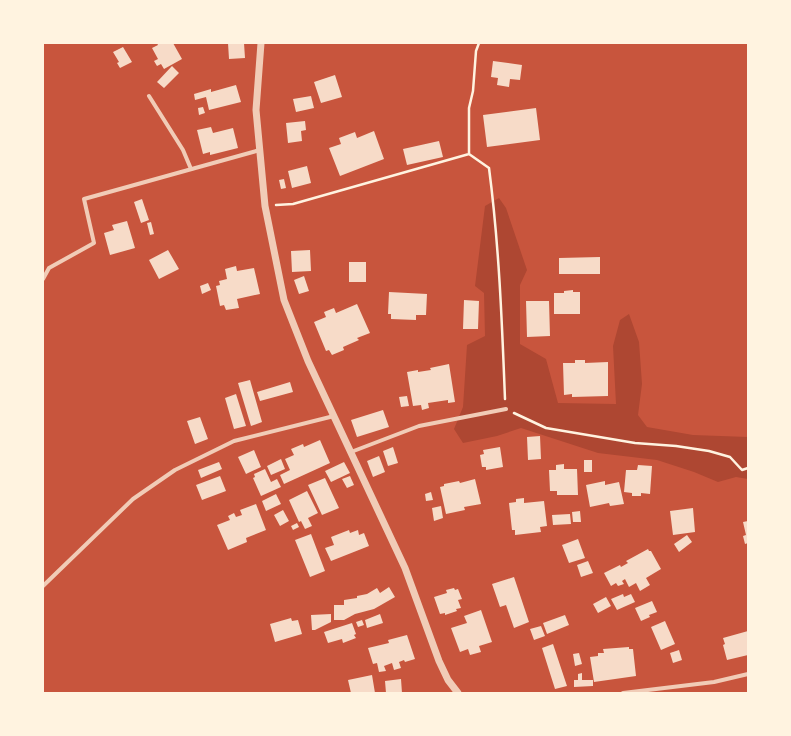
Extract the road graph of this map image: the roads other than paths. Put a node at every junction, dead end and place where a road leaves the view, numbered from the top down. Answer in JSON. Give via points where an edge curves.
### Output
{"nodes":[{"id":1,"x":261,"y":43,"type":"edge"},
{"id":2,"x":149,"y":96,"type":"dead end"},
{"id":3,"x":260,"y":150,"type":"junction"},
{"id":4,"x":191,"y":169,"type":"junction"},
{"id":5,"x":43,"y":280,"type":"edge"},
{"id":6,"x":506,"y":409,"type":"road end"},
{"id":7,"x":334,"y":416,"type":"junction"},
{"id":8,"x":351,"y":452,"type":"junction"},
{"id":9,"x":43,"y":586,"type":"edge"},
{"id":10,"x":748,"y":674,"type":"edge"},
{"id":11,"x":458,"y":693,"type":"edge"},
{"id":12,"x":623,"y":693,"type":"edge"}],
"edges":[{"from":1,"to":3,"type":"street","via":[[256,110]]},
{"from":2,"to":4,"type":"street","via":[[183,150]]},
{"from":3,"to":4,"type":"street"},
{"from":3,"to":7,"type":"street","via":[[265,206],[284,300],[308,361]]},
{"from":4,"to":5,"type":"street","via":[[84,199],[94,243],[49,268]]},
{"from":6,"to":8,"type":"street","via":[[419,426]]},
{"from":7,"to":8,"type":"street"},
{"from":7,"to":9,"type":"street","via":[[234,441],[175,470],[133,499]]},
{"from":8,"to":11,"type":"street","via":[[405,568],[438,661]]},
{"from":10,"to":12,"type":"street","via":[[714,682]]}]}
